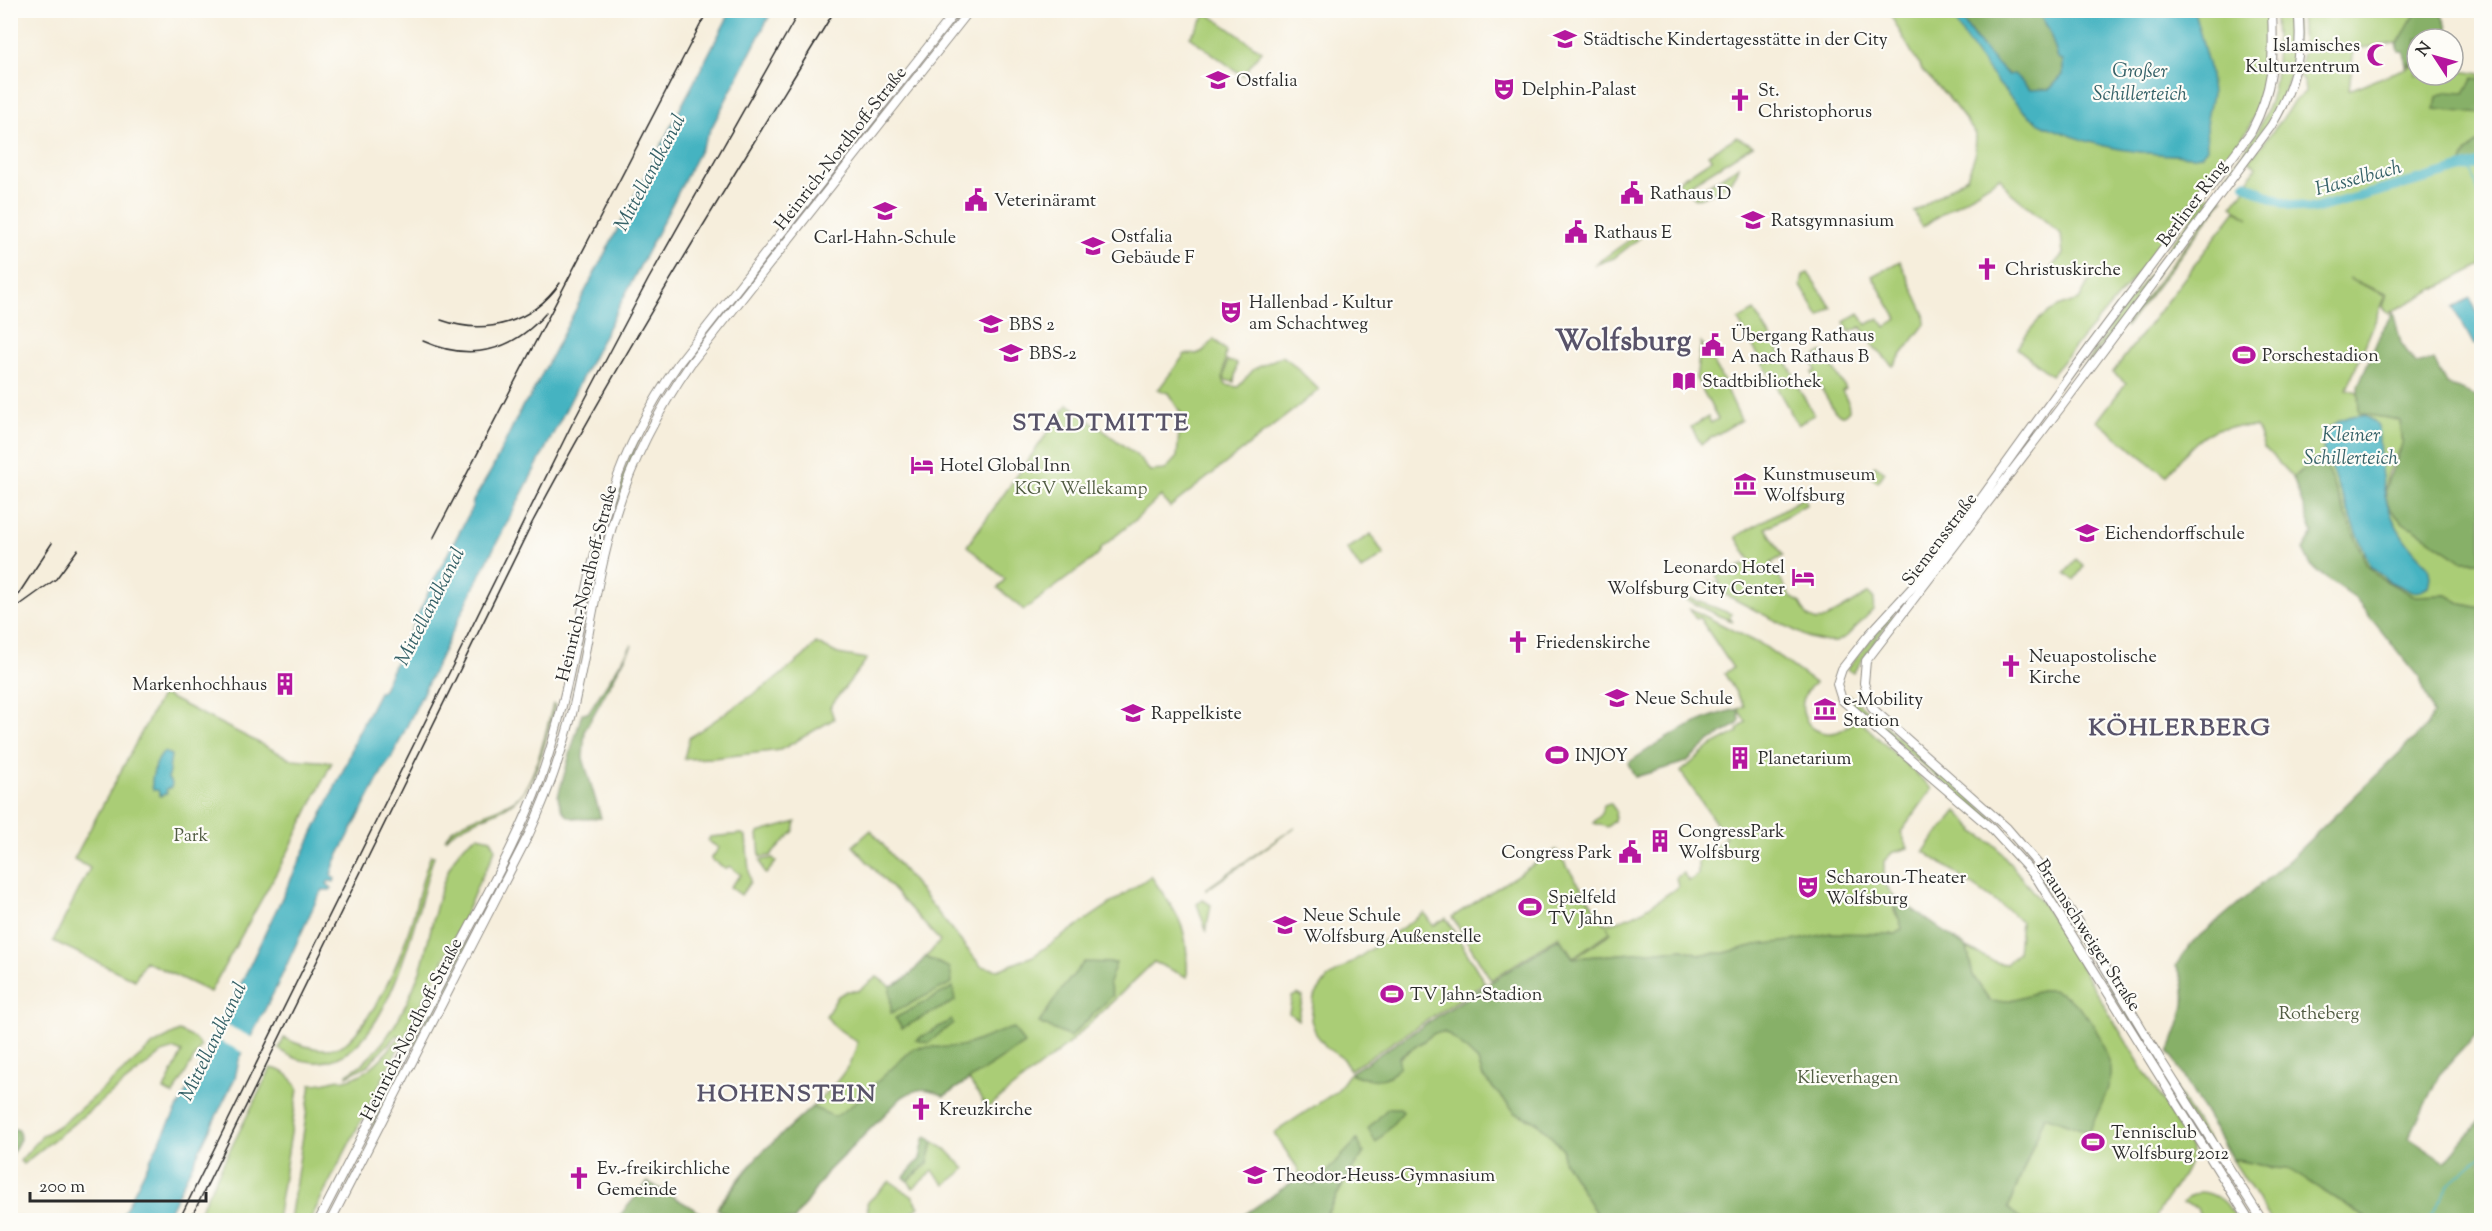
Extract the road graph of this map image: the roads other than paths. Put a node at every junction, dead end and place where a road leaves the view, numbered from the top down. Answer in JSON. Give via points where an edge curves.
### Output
{"nodes":[{"id":1,"x":957,"y":10,"type":"edge"},
{"id":2,"x":970,"y":10,"type":"edge"},
{"id":3,"x":2272,"y":10,"type":"edge"},
{"id":4,"x":2298,"y":10,"type":"edge"},
{"id":5,"x":2059,"y":391,"type":"joint"},
{"id":6,"x":2067,"y":398,"type":"joint"},
{"id":7,"x":1838,"y":678,"type":"joint"},
{"id":8,"x":1872,"y":708,"type":"joint"},
{"id":9,"x":319,"y":1221,"type":"edge"},
{"id":10,"x":331,"y":1221,"type":"edge"},
{"id":11,"x":2249,"y":1221,"type":"edge"},
{"id":12,"x":2262,"y":1221,"type":"edge"}],
"edges":[{"from":1,"to":9,"type":"main road","name":"Heinrich-Nordhoff-Straße","via":[[678,364],[635,436],[612,493],[598,543],[564,698],[537,789]]},
{"from":2,"to":10,"type":"main road","name":"Heinrich-Nordhoff-Straße","via":[[692,363],[658,416],[616,514],[572,714],[545,797]]},
{"from":3,"to":5,"type":"main road","name":"Berliner Ring","via":[[2270,88],[2251,132]]},
{"from":4,"to":6,"type":"main road","name":"Berliner Ring","via":[[2300,46],[2296,69],[2290,93],[2276,118]]},
{"from":5,"to":7,"type":"main road","name":"Siemensstraße","via":[[1952,538],[1867,637]]},
{"from":6,"to":8,"type":"main road","name":"Siemensstraße","via":[[1866,662],[1864,682]]},
{"from":7,"to":11,"type":"main road","name":"Braunschweiger Straße","via":[[1842,700],[1982,821],[2036,877]]},
{"from":8,"to":12,"type":"main road","name":"Braunschweiger Straße","via":[[2001,822],[2044,871]]}]}
